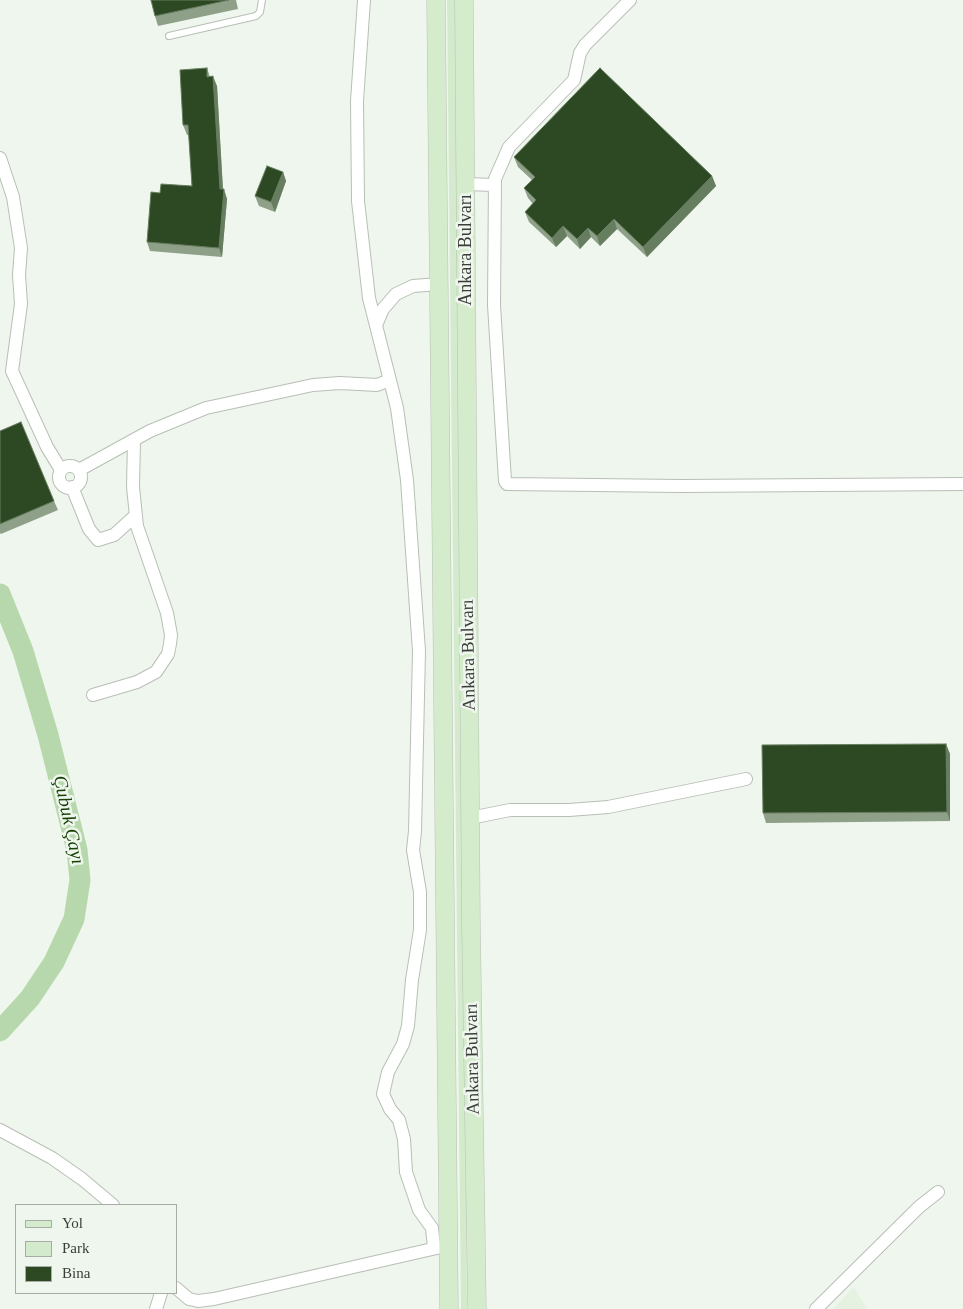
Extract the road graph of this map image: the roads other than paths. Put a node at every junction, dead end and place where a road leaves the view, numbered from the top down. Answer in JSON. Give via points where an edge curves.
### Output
{"nodes":[{"id":1,"x":262,"y":0,"type":"edge"},
{"id":2,"x":364,"y":0,"type":"edge"},
{"id":3,"x":436,"y":0,"type":"edge"},
{"id":4,"x":464,"y":0,"type":"edge"},
{"id":5,"x":630,"y":0,"type":"edge"},
{"id":6,"x":170,"y":36,"type":"dead end"},
{"id":7,"x":0,"y":158,"type":"edge"},
{"id":8,"x":466,"y":184,"type":"junction"},
{"id":9,"x":494,"y":184,"type":"junction"},
{"id":10,"x":439,"y":284,"type":"junction"},
{"id":11,"x":377,"y":323,"type":"junction"},
{"id":12,"x":390,"y":380,"type":"junction"},
{"id":13,"x":134,"y":440,"type":"junction"},
{"id":14,"x":62,"y":470,"type":"junction"},
{"id":15,"x":79,"y":470,"type":"junction"},
{"id":16,"x":963,"y":484,"type":"edge"},
{"id":17,"x":72,"y":487,"type":"junction"},
{"id":18,"x":135,"y":516,"type":"junction"},
{"id":19,"x":93,"y":696,"type":"dead end"},
{"id":20,"x":746,"y":779,"type":"dead end"},
{"id":21,"x":470,"y":818,"type":"junction"},
{"id":22,"x":0,"y":1130,"type":"edge"},
{"id":23,"x":938,"y":1192,"type":"dead end"},
{"id":24,"x":111,"y":1204,"type":"edge"},
{"id":25,"x":441,"y":1247,"type":"junction"},
{"id":26,"x":178,"y":1290,"type":"edge"},
{"id":27,"x":161,"y":1294,"type":"edge"},
{"id":28,"x":194,"y":1305,"type":"edge"},
{"id":29,"x":156,"y":1309,"type":"edge"},
{"id":30,"x":449,"y":1309,"type":"edge"},
{"id":31,"x":477,"y":1309,"type":"edge"},
{"id":32,"x":816,"y":1309,"type":"edge"}],
"edges":[{"from":1,"to":6,"type":"lane","via":[[256,16]]},
{"from":2,"to":11,"type":"street","via":[[356,101],[356,178],[364,264]]},
{"from":3,"to":10,"type":"main road","name":"Ankara Bulvarı"},
{"from":4,"to":8,"type":"main road","name":"Ankara Bulvarı"},
{"from":5,"to":9,"type":"street","via":[[585,45],[574,80],[509,147]]},
{"from":7,"to":14,"type":"street","via":[[13,198],[21,248],[21,311],[12,371],[47,447]]},
{"from":8,"to":9,"type":"street"},
{"from":8,"to":21,"type":"main road","name":"Ankara Bulvarı"},
{"from":9,"to":16,"type":"street","via":[[494,306],[507,484]]},
{"from":10,"to":11,"type":"street","via":[[412,286],[396,294],[383,309]]},
{"from":10,"to":25,"type":"main road","name":"Ankara Bulvarı"},
{"from":11,"to":12,"type":"street"},
{"from":12,"to":13,"type":"street","via":[[377,385],[313,385],[246,398],[175,419]]},
{"from":12,"to":25,"type":"street","via":[[407,480],[418,616],[413,850],[420,930],[408,1026],[403,1044],[388,1072],[383,1094],[399,1120],[408,1180],[419,1210]]},
{"from":13,"to":15,"type":"street"},
{"from":13,"to":18,"type":"street"},
{"from":14,"to":15,"type":"street","via":[[70,466]]},
{"from":14,"to":17,"type":"street","via":[[59,474],[61,484]]},
{"from":15,"to":17,"type":"street","via":[[80,480]]},
{"from":17,"to":18,"type":"street","via":[[89,529],[98,540],[114,535]]},
{"from":18,"to":19,"type":"street","via":[[167,613],[171,635],[168,654],[163,665],[148,677]]},
{"from":20,"to":21,"type":"street","via":[[608,807],[510,810]]},
{"from":21,"to":31,"type":"main road","name":"Ankara Bulvarı"},
{"from":22,"to":24,"type":"street","via":[[82,1178]]},
{"from":23,"to":32,"type":"street"},
{"from":25,"to":28,"type":"street"},
{"from":25,"to":30,"type":"main road","name":"Ankara Bulvarı"},
{"from":26,"to":28,"type":"street"},
{"from":27,"to":29,"type":"street"}]}
